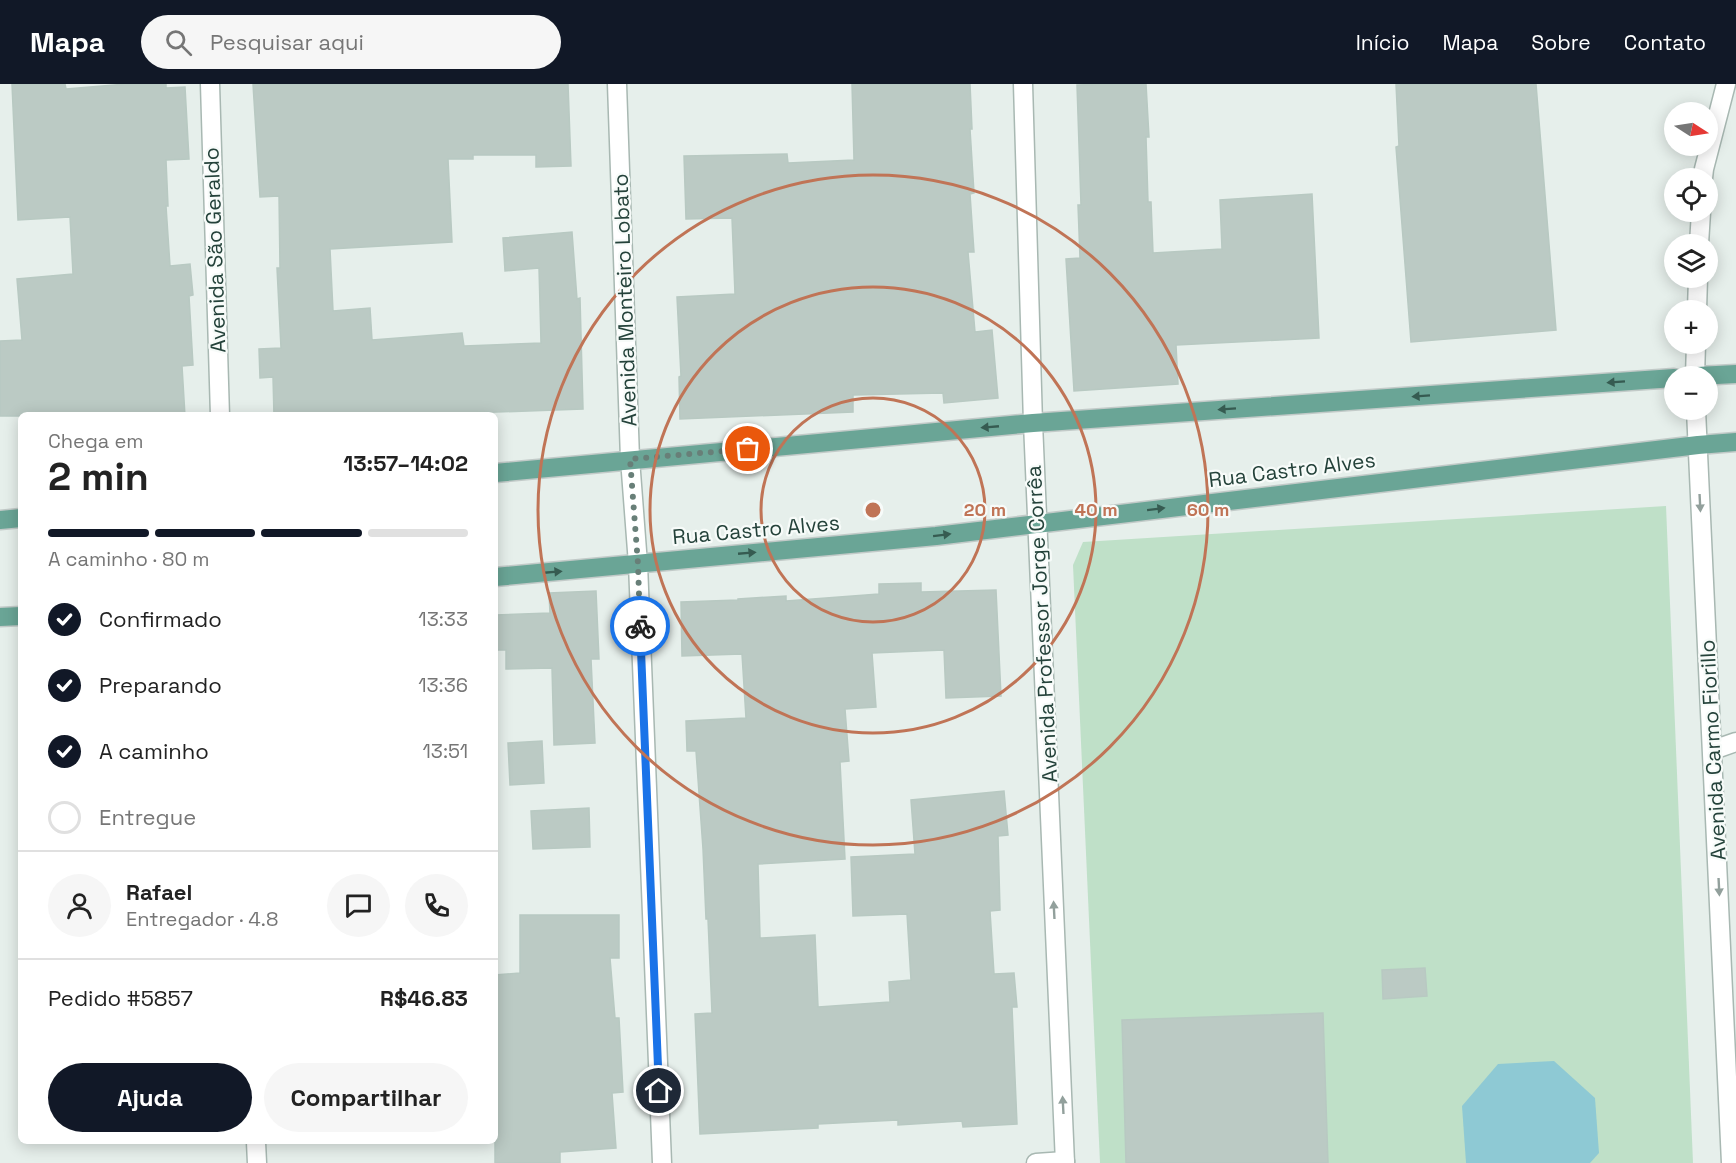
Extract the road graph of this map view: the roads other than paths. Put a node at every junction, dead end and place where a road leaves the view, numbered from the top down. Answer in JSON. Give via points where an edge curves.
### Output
{"nodes":[{"id":1,"x":210,"y":84,"type":"edge"},
{"id":2,"x":617,"y":84,"type":"edge"},
{"id":3,"x":1023,"y":84,"type":"edge"},
{"id":4,"x":1726,"y":84,"type":"edge"},
{"id":5,"x":1704,"y":168,"type":"edge"},
{"id":6,"x":1736,"y":374,"type":"edge"},
{"id":7,"x":1718,"y":375,"type":"edge"},
{"id":8,"x":1664,"y":379,"type":"edge"},
{"id":9,"x":220,"y":412,"type":"edge"},
{"id":10,"x":1697,"y":420,"type":"edge"},
{"id":11,"x":1033,"y":423,"type":"junction"},
{"id":12,"x":1736,"y":442,"type":"edge"},
{"id":13,"x":1698,"y":445,"type":"junction"},
{"id":14,"x":630,"y":459,"type":"junction"},
{"id":15,"x":498,"y":473,"type":"edge"},
{"id":16,"x":18,"y":518,"type":"edge"},
{"id":17,"x":0,"y":520,"type":"edge"},
{"id":18,"x":1037,"y":523,"type":"junction"},
{"id":19,"x":638,"y":564,"type":"junction"},
{"id":20,"x":498,"y":577,"type":"edge"},
{"id":21,"x":18,"y":616,"type":"edge"},
{"id":22,"x":0,"y":617,"type":"edge"},
{"id":23,"x":1736,"y":742,"type":"edge"},
{"id":24,"x":1713,"y":750,"type":"junction"},
{"id":25,"x":1733,"y":1121,"type":"edge"},
{"id":26,"x":256,"y":1144,"type":"edge"},
{"id":27,"x":1065,"y":1162,"type":"edge"},
{"id":28,"x":257,"y":1163,"type":"edge"},
{"id":29,"x":662,"y":1163,"type":"edge"},
{"id":30,"x":1036,"y":1163,"type":"edge"},
{"id":31,"x":1731,"y":1163,"type":"edge"}],
"edges":[{"from":1,"to":9,"type":"street","name":"Avenida São Geraldo"},
{"from":2,"to":14,"type":"street","name":"Avenida Monteiro Lobato"},
{"from":3,"to":11,"type":"street","name":"Avenida Professor Jorge Corrêa"},
{"from":4,"to":5,"type":"street"},
{"from":6,"to":7,"type":"main road"},
{"from":8,"to":11,"type":"main road","one_way":true},
{"from":10,"to":13,"type":"street","name":"Avenida Carmo Fiorillo"},
{"from":11,"to":14,"type":"main road","one_way":true},
{"from":11,"to":18,"type":"street","name":"Avenida Professor Jorge Corrêa"},
{"from":12,"to":13,"type":"main road","name":"Rua Castro Alves"},
{"from":18,"to":13,"type":"main road","name":"Rua Castro Alves","one_way":true},
{"from":13,"to":24,"type":"street","name":"Avenida Carmo Fiorillo","one_way":true},
{"from":14,"to":15,"type":"main road"},
{"from":14,"to":19,"type":"street","name":"Avenida Monteiro Lobato"},
{"from":16,"to":17,"type":"main road"},
{"from":19,"to":18,"type":"main road","name":"Rua Castro Alves","one_way":true},
{"from":27,"to":18,"type":"street","name":"Avenida Professor Jorge Corrêa","one_way":true},
{"from":20,"to":19,"type":"main road","name":"Rua Castro Alves","one_way":true},
{"from":19,"to":29,"type":"street","name":"Avenida Monteiro Lobato"},
{"from":21,"to":22,"type":"main road"},
{"from":23,"to":24,"type":"street"},
{"from":24,"to":25,"type":"street","name":"Avenida Carmo Fiorillo","one_way":true},
{"from":25,"to":31,"type":"street","name":"Avenida Carmo Fiorillo"},
{"from":26,"to":28,"type":"street"},
{"from":27,"to":30,"type":"street"}]}
